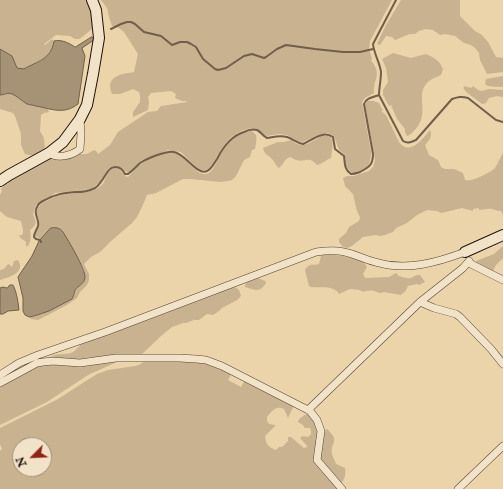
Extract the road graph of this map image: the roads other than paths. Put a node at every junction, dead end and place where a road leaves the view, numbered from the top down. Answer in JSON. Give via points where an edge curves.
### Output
{"nodes":[{"id":1,"x":92,"y":0,"type":"edge"},
{"id":2,"x":80,"y":119,"type":"junction"},
{"id":3,"x":49,"y":153,"type":"junction"},
{"id":4,"x":4,"y":174,"type":"edge"},
{"id":5,"x":0,"y":181,"type":"edge"},
{"id":6,"x":503,"y":235,"type":"edge"},
{"id":7,"x":465,"y":252,"type":"joint"},
{"id":8,"x":503,"y":280,"type":"edge"},
{"id":9,"x":420,"y":302,"type":"junction"},
{"id":10,"x":503,"y":364,"type":"edge"},
{"id":11,"x":0,"y":375,"type":"edge"},
{"id":12,"x":0,"y":384,"type":"edge"},
{"id":13,"x":308,"y":410,"type":"junction"},
{"id":14,"x":503,"y":446,"type":"edge"},
{"id":15,"x":342,"y":489,"type":"edge"},
{"id":16,"x":458,"y":489,"type":"edge"}],
"edges":[{"from":1,"to":2,"type":"main road","via":[[96,10],[99,38],[87,105]]},
{"from":2,"to":3,"type":"main road","via":[[63,142]]},
{"from":2,"to":3,"type":"street","via":[[80,149],[63,156]]},
{"from":3,"to":4,"type":"main road"},
{"from":4,"to":5,"type":"main road"},
{"from":6,"to":7,"type":"main road"},
{"from":7,"to":11,"type":"street","via":[[444,259],[405,266],[380,263],[338,251],[316,252],[38,355]]},
{"from":8,"to":9,"type":"street","via":[[469,261]]},
{"from":9,"to":10,"type":"street","via":[[456,314]]},
{"from":9,"to":13,"type":"street"},
{"from":12,"to":13,"type":"street","via":[[43,362],[80,363],[116,358],[196,359],[222,366]]},
{"from":13,"to":15,"type":"street","via":[[316,417],[320,427],[317,460]]},
{"from":14,"to":16,"type":"street"}]}
